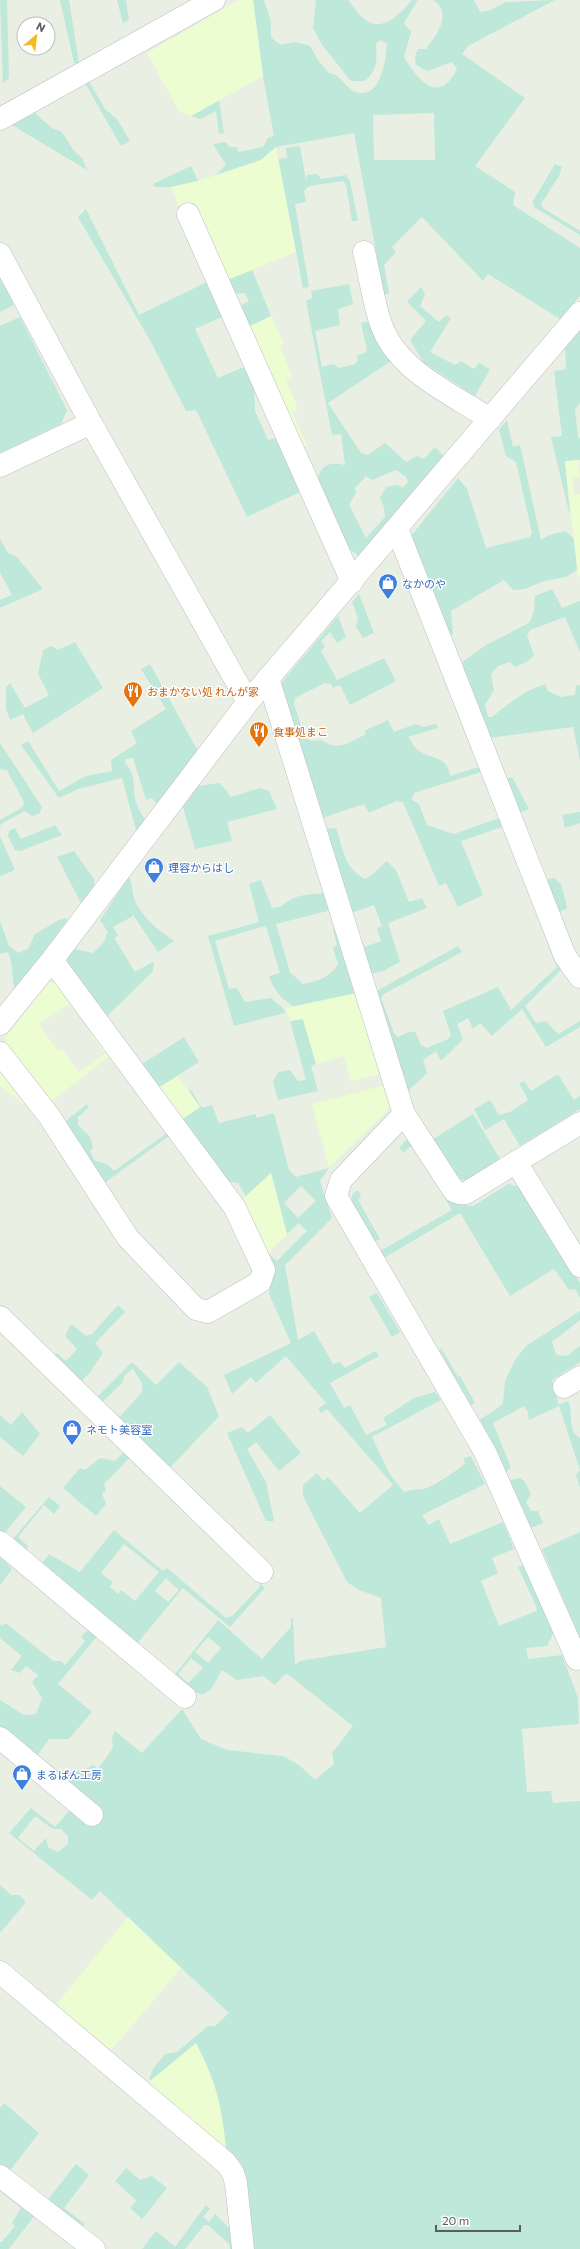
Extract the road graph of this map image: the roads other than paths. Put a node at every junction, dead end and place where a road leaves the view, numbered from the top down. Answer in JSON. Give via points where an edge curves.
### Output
{"nodes":[{"id":1,"x":214,"y":0,"type":"edge"},
{"id":2,"x":0,"y":119,"type":"edge"},
{"id":3,"x":188,"y":214,"type":"dead end"},
{"id":4,"x":364,"y":252,"type":"dead end"},
{"id":5,"x":0,"y":254,"type":"edge"},
{"id":6,"x":580,"y":313,"type":"edge"},
{"id":7,"x":490,"y":419,"type":"junction"},
{"id":8,"x":92,"y":423,"type":"junction"},
{"id":9,"x":0,"y":466,"type":"edge"},
{"id":10,"x":398,"y":529,"type":"junction"},
{"id":11,"x":352,"y":582,"type":"junction"},
{"id":12,"x":268,"y":678,"type":"junction"},
{"id":13,"x":248,"y":702,"type":"junction"},
{"id":14,"x":573,"y":952,"type":"edge"},
{"id":15,"x":52,"y":960,"type":"junction"},
{"id":16,"x":580,"y":977,"type":"edge"},
{"id":17,"x":0,"y":1024,"type":"edge"},
{"id":18,"x":0,"y":1053,"type":"edge"},
{"id":19,"x":404,"y":1114,"type":"junction"},
{"id":20,"x":580,"y":1123,"type":"edge"},
{"id":21,"x":516,"y":1162,"type":"junction"},
{"id":22,"x":580,"y":1266,"type":"edge"},
{"id":23,"x":0,"y":1317,"type":"edge"},
{"id":24,"x":0,"y":1542,"type":"edge"},
{"id":25,"x":262,"y":1572,"type":"dead end"},
{"id":26,"x":577,"y":1659,"type":"dead end"},
{"id":27,"x":185,"y":1697,"type":"dead end"},
{"id":28,"x":0,"y":1738,"type":"edge"},
{"id":29,"x":92,"y":1815,"type":"dead end"},
{"id":30,"x":0,"y":1972,"type":"edge"},
{"id":31,"x":0,"y":2176,"type":"edge"},
{"id":32,"x":94,"y":2249,"type":"edge"},
{"id":33,"x":243,"y":2249,"type":"edge"}],
"edges":[{"from":1,"to":2,"type":"street"},
{"from":3,"to":11,"type":"street"},
{"from":4,"to":7,"type":"street","via":[[381,325],[397,353],[414,370]]},
{"from":5,"to":8,"type":"street"},
{"from":6,"to":7,"type":"street"},
{"from":7,"to":10,"type":"street"},
{"from":8,"to":9,"type":"street"},
{"from":8,"to":13,"type":"street"},
{"from":10,"to":11,"type":"street"},
{"from":10,"to":14,"type":"street"},
{"from":11,"to":12,"type":"street"},
{"from":12,"to":13,"type":"street"},
{"from":12,"to":19,"type":"street"},
{"from":13,"to":15,"type":"street"},
{"from":14,"to":16,"type":"street"},
{"from":15,"to":17,"type":"street"},
{"from":15,"to":18,"type":"street","via":[[235,1208],[264,1270],[260,1282],[208,1312],[196,1309],[128,1238],[49,1116]]},
{"from":19,"to":21,"type":"street","via":[[454,1191],[466,1193]]},
{"from":19,"to":26,"type":"street","via":[[341,1180],[336,1196],[485,1452]]},
{"from":20,"to":21,"type":"street"},
{"from":21,"to":22,"type":"street"},
{"from":23,"to":25,"type":"street"},
{"from":24,"to":27,"type":"street"},
{"from":28,"to":29,"type":"street"},
{"from":30,"to":33,"type":"street","via":[[226,2163],[234,2174],[236,2183]]},
{"from":31,"to":32,"type":"street"}]}
